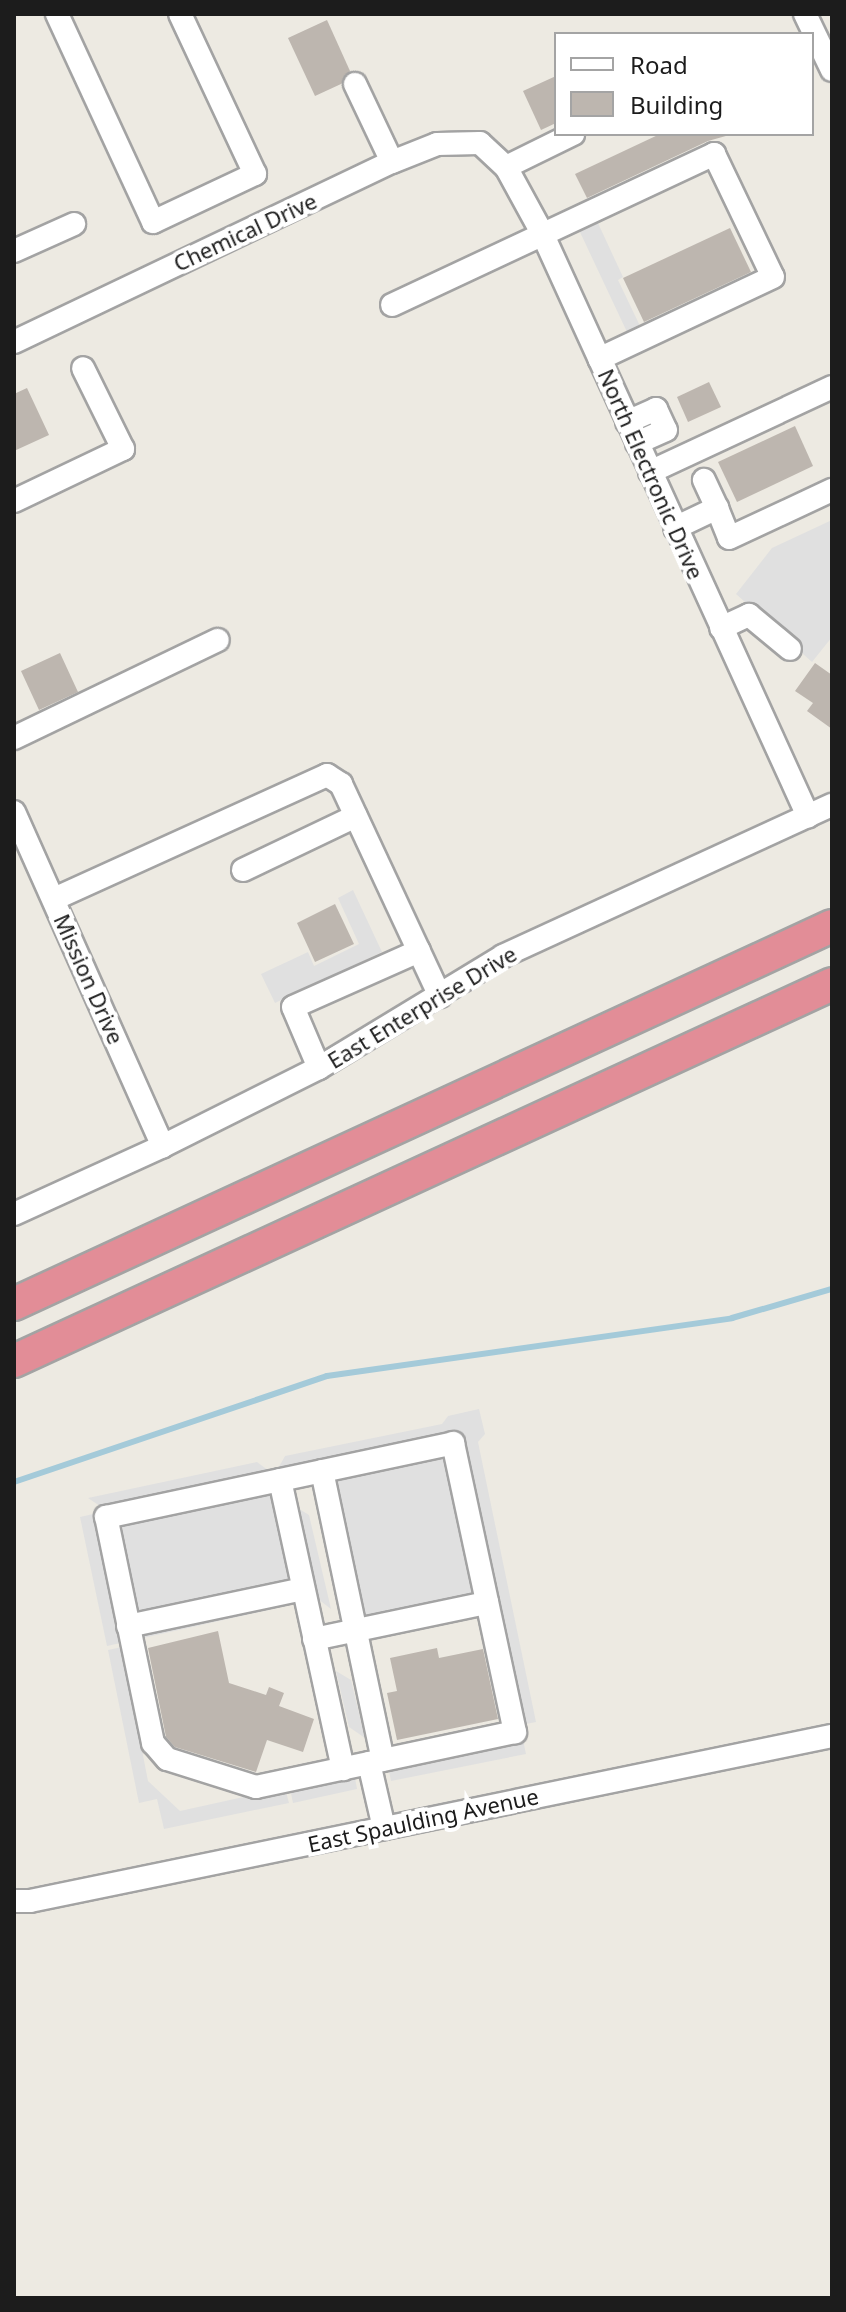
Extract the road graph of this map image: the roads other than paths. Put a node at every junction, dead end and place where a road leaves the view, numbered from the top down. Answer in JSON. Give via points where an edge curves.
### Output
{"nodes":[{"id":1,"x":57,"y":14,"type":"edge"},
{"id":2,"x":180,"y":14,"type":"edge"},
{"id":3,"x":814,"y":33,"type":"edge"},
{"id":4,"x":832,"y":70,"type":"edge"},
{"id":5,"x":355,"y":84,"type":"dead end"},
{"id":6,"x":569,"y":136,"type":"edge"},
{"id":7,"x":480,"y":143,"type":"joint"},
{"id":8,"x":392,"y":162,"type":"junction"},
{"id":9,"x":506,"y":167,"type":"junction"},
{"id":10,"x":74,"y":224,"type":"dead end"},
{"id":11,"x":543,"y":235,"type":"junction"},
{"id":12,"x":14,"y":251,"type":"edge"},
{"id":13,"x":392,"y":305,"type":"dead end"},
{"id":14,"x":14,"y":342,"type":"edge"},
{"id":15,"x":599,"y":359,"type":"junction"},
{"id":16,"x":83,"y":368,"type":"dead end"},
{"id":17,"x":832,"y":387,"type":"edge"},
{"id":18,"x":627,"y":422,"type":"junction"},
{"id":19,"x":637,"y":443,"type":"junction"},
{"id":20,"x":650,"y":472,"type":"junction"},
{"id":21,"x":704,"y":480,"type":"dead end"},
{"id":22,"x":832,"y":490,"type":"edge"},
{"id":23,"x":14,"y":501,"type":"edge"},
{"id":24,"x":717,"y":508,"type":"junction"},
{"id":25,"x":675,"y":528,"type":"junction"},
{"id":26,"x":721,"y":628,"type":"junction"},
{"id":27,"x":218,"y":640,"type":"dead end"},
{"id":28,"x":790,"y":649,"type":"dead end"},
{"id":29,"x":14,"y":738,"type":"edge"},
{"id":30,"x":832,"y":805,"type":"edge"},
{"id":31,"x":14,"y":812,"type":"edge"},
{"id":32,"x":356,"y":816,"type":"junction"},
{"id":33,"x":808,"y":816,"type":"junction"},
{"id":34,"x":243,"y":870,"type":"dead end"},
{"id":35,"x":54,"y":899,"type":"junction"},
{"id":36,"x":832,"y":926,"type":"edge"},
{"id":37,"x":419,"y":951,"type":"junction"},
{"id":38,"x":832,"y":984,"type":"edge"},
{"id":39,"x":440,"y":996,"type":"junction"},
{"id":40,"x":319,"y":1068,"type":"junction"},
{"id":41,"x":163,"y":1146,"type":"junction"},
{"id":42,"x":14,"y":1214,"type":"edge"},
{"id":43,"x":14,"y":1304,"type":"edge"},
{"id":44,"x":14,"y":1361,"type":"edge"},
{"id":45,"x":322,"y":1471,"type":"junction"},
{"id":46,"x":280,"y":1480,"type":"junction"},
{"id":47,"x":303,"y":1589,"type":"junction"},
{"id":48,"x":487,"y":1603,"type":"junction"},
{"id":49,"x":128,"y":1626,"type":"junction"},
{"id":50,"x":356,"y":1630,"type":"junction"},
{"id":51,"x":314,"y":1639,"type":"junction"},
{"id":52,"x":832,"y":1736,"type":"edge"},
{"id":53,"x":376,"y":1761,"type":"junction"},
{"id":54,"x":343,"y":1769,"type":"junction"},
{"id":55,"x":384,"y":1828,"type":"junction"},
{"id":56,"x":14,"y":1901,"type":"edge"}],
"edges":[{"from":1,"to":2,"type":"street","via":[[153,222],[255,174]]},
{"from":3,"to":4,"type":"street"},
{"from":5,"to":8,"type":"street"},
{"from":6,"to":9,"type":"street"},
{"from":7,"to":8,"type":"street","name":"Chemical Drive","via":[[437,144]]},
{"from":7,"to":9,"type":"street","name":"North Electronic Drive"},
{"from":8,"to":14,"type":"street","name":"Chemical Drive"},
{"from":9,"to":11,"type":"street","name":"North Electronic Drive"},
{"from":10,"to":12,"type":"street"},
{"from":11,"to":13,"type":"street"},
{"from":11,"to":15,"type":"street","name":"North Electronic Drive"},
{"from":11,"to":15,"type":"street","via":[[714,154],[773,277]]},
{"from":15,"to":18,"type":"street","name":"North Electronic Drive"},
{"from":16,"to":23,"type":"street","via":[[123,449]]},
{"from":17,"to":20,"type":"street"},
{"from":18,"to":19,"type":"street","name":"North Electronic Drive"},
{"from":18,"to":19,"type":"street","via":[[656,409],[666,430]]},
{"from":19,"to":20,"type":"street","name":"North Electronic Drive"},
{"from":20,"to":25,"type":"street","name":"North Electronic Drive"},
{"from":21,"to":24,"type":"street"},
{"from":22,"to":24,"type":"street","via":[[729,538]]},
{"from":24,"to":25,"type":"street"},
{"from":25,"to":26,"type":"street","name":"North Electronic Drive"},
{"from":26,"to":28,"type":"street","via":[[749,615]]},
{"from":26,"to":33,"type":"street","name":"North Electronic Drive"},
{"from":27,"to":29,"type":"street"},
{"from":30,"to":33,"type":"street","name":"East Enterprise Drive"},
{"from":31,"to":35,"type":"street","name":"Mission Drive"},
{"from":32,"to":34,"type":"street"},
{"from":32,"to":35,"type":"street","via":[[335,777],[315,778]]},
{"from":32,"to":37,"type":"street"},
{"from":33,"to":39,"type":"street","name":"East Enterprise Drive","via":[[503,956]]},
{"from":35,"to":41,"type":"street","name":"Mission Drive"},
{"from":36,"to":43,"type":"highway"},
{"from":37,"to":39,"type":"street"},
{"from":37,"to":40,"type":"street","via":[[293,1007]]},
{"from":38,"to":44,"type":"highway"},
{"from":39,"to":40,"type":"street","name":"East Enterprise Drive"},
{"from":40,"to":41,"type":"street","name":"East Enterprise Drive"},
{"from":41,"to":42,"type":"street","name":"East Enterprise Drive"},
{"from":45,"to":46,"type":"street"},
{"from":45,"to":48,"type":"street","via":[[453,1443]]},
{"from":45,"to":50,"type":"street"},
{"from":46,"to":47,"type":"street"},
{"from":46,"to":49,"type":"street","via":[[106,1517]]},
{"from":47,"to":49,"type":"street"},
{"from":47,"to":51,"type":"street"},
{"from":48,"to":50,"type":"street"},
{"from":48,"to":53,"type":"street","via":[[515,1732]]},
{"from":49,"to":54,"type":"street","via":[[153,1743],[167,1759],[256,1787]]},
{"from":50,"to":51,"type":"street"},
{"from":50,"to":53,"type":"street"},
{"from":51,"to":54,"type":"street"},
{"from":52,"to":55,"type":"street","name":"East Spaulding Avenue"},
{"from":53,"to":54,"type":"street"},
{"from":53,"to":55,"type":"street"},
{"from":55,"to":56,"type":"street","name":"East Spaulding Avenue"}]}
